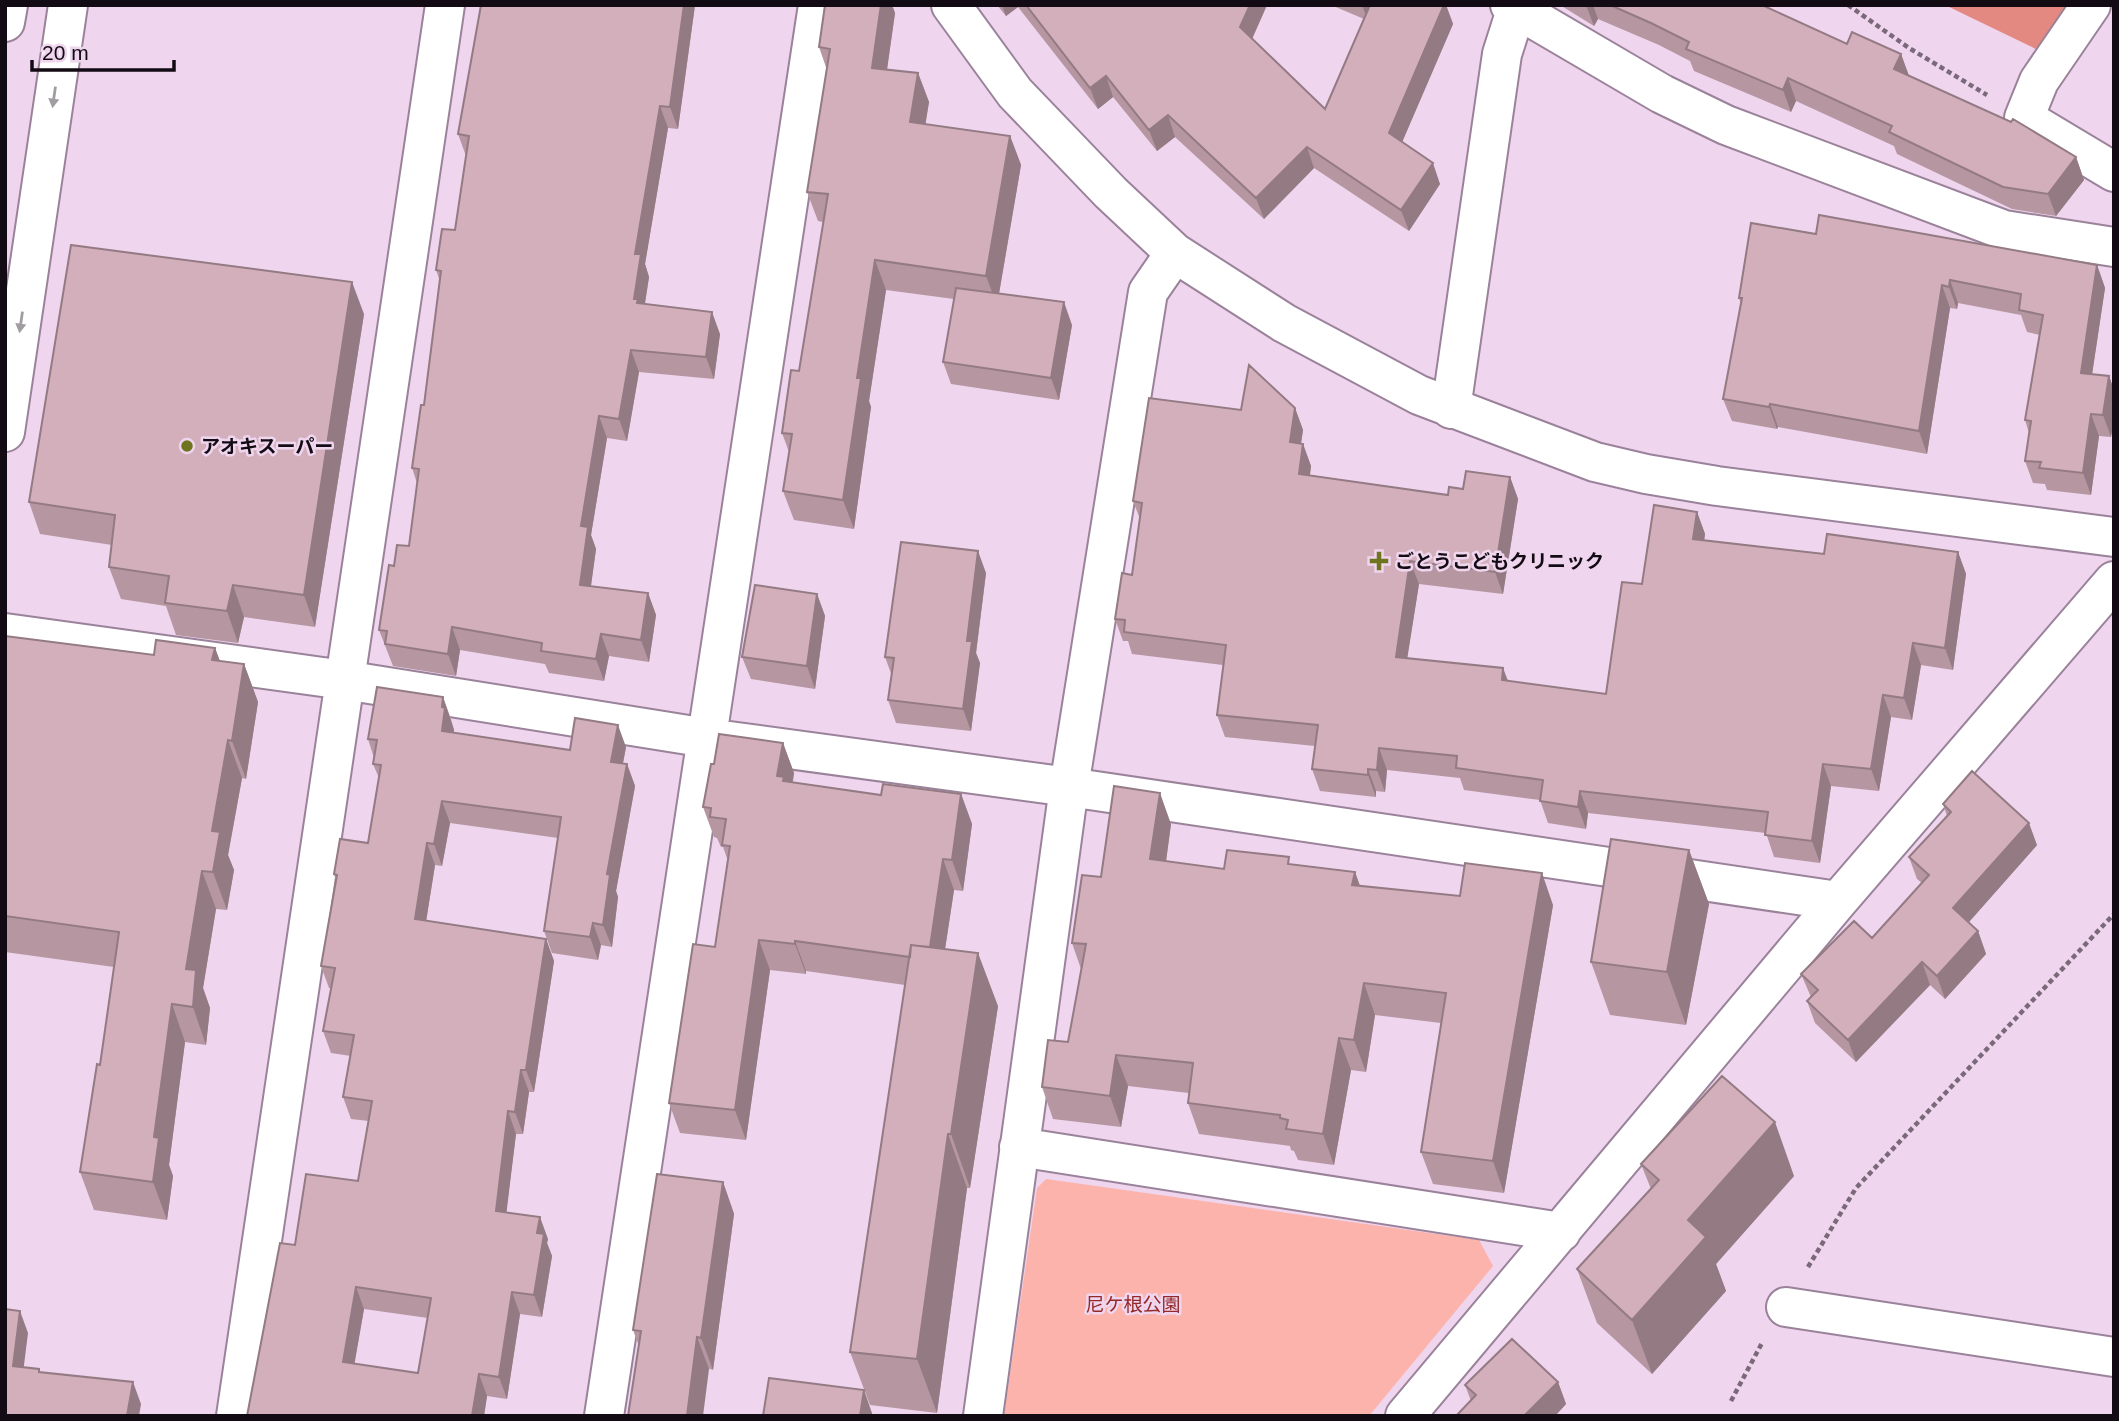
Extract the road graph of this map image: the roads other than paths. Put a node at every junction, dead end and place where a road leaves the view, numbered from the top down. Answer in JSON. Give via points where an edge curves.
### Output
{"nodes":[{"id":1,"x":8,"y":5,"type":"edge"},
{"id":2,"x":68,"y":5,"type":"edge"},
{"id":3,"x":445,"y":5,"type":"edge"},
{"id":4,"x":818,"y":5,"type":"edge"},
{"id":5,"x":951,"y":5,"type":"edge"},
{"id":6,"x":2091,"y":5,"type":"edge"},
{"id":7,"x":1513,"y":7,"type":"edge"},
{"id":8,"x":5,"y":22,"type":"edge"},
{"id":9,"x":2114,"y":172,"type":"edge"},
{"id":10,"x":2114,"y":247,"type":"edge"},
{"id":11,"x":1175,"y":253,"type":"junction"},
{"id":12,"x":1451,"y":409,"type":"junction"},
{"id":13,"x":5,"y":432,"type":"edge"},
{"id":14,"x":2114,"y":537,"type":"edge"},
{"id":15,"x":2114,"y":581,"type":"edge"},
{"id":16,"x":5,"y":633,"type":"edge"},
{"id":17,"x":344,"y":680,"type":"junction"},
{"id":18,"x":707,"y":738,"type":"junction"},
{"id":19,"x":1069,"y":787,"type":"junction"},
{"id":20,"x":1838,"y":901,"type":"junction"},
{"id":21,"x":1019,"y":1147,"type":"junction"},
{"id":22,"x":1562,"y":1232,"type":"junction"},
{"id":23,"x":1786,"y":1307,"type":"road end"},
{"id":24,"x":2114,"y":1357,"type":"edge"},
{"id":25,"x":236,"y":1416,"type":"edge"},
{"id":26,"x":604,"y":1416,"type":"edge"},
{"id":27,"x":983,"y":1416,"type":"edge"},
{"id":28,"x":1405,"y":1416,"type":"edge"}],
"edges":[{"from":1,"to":8,"type":"street"},
{"from":2,"to":13,"type":"street","one_way":true},
{"from":3,"to":17,"type":"street"},
{"from":4,"to":18,"type":"street"},
{"from":5,"to":11,"type":"street","via":[[1015,93]]},
{"from":6,"to":9,"type":"street","via":[[2039,81],[2024,118]]},
{"from":7,"to":10,"type":"street","via":[[1662,94],[1727,125],[2004,230]]},
{"from":7,"to":12,"type":"street","via":[[1502,54]]},
{"from":11,"to":12,"type":"street","via":[[1284,323]]},
{"from":11,"to":19,"type":"street","via":[[1148,292]]},
{"from":12,"to":14,"type":"street","via":[[1595,462],[1646,474]]},
{"from":15,"to":20,"type":"street"},
{"from":16,"to":17,"type":"street"},
{"from":17,"to":18,"type":"street"},
{"from":17,"to":25,"type":"street"},
{"from":18,"to":19,"type":"street"},
{"from":18,"to":26,"type":"street"},
{"from":19,"to":20,"type":"street"},
{"from":19,"to":21,"type":"street"},
{"from":20,"to":22,"type":"street"},
{"from":21,"to":22,"type":"street"},
{"from":21,"to":27,"type":"street"},
{"from":22,"to":28,"type":"street"},
{"from":23,"to":24,"type":"street"}]}
